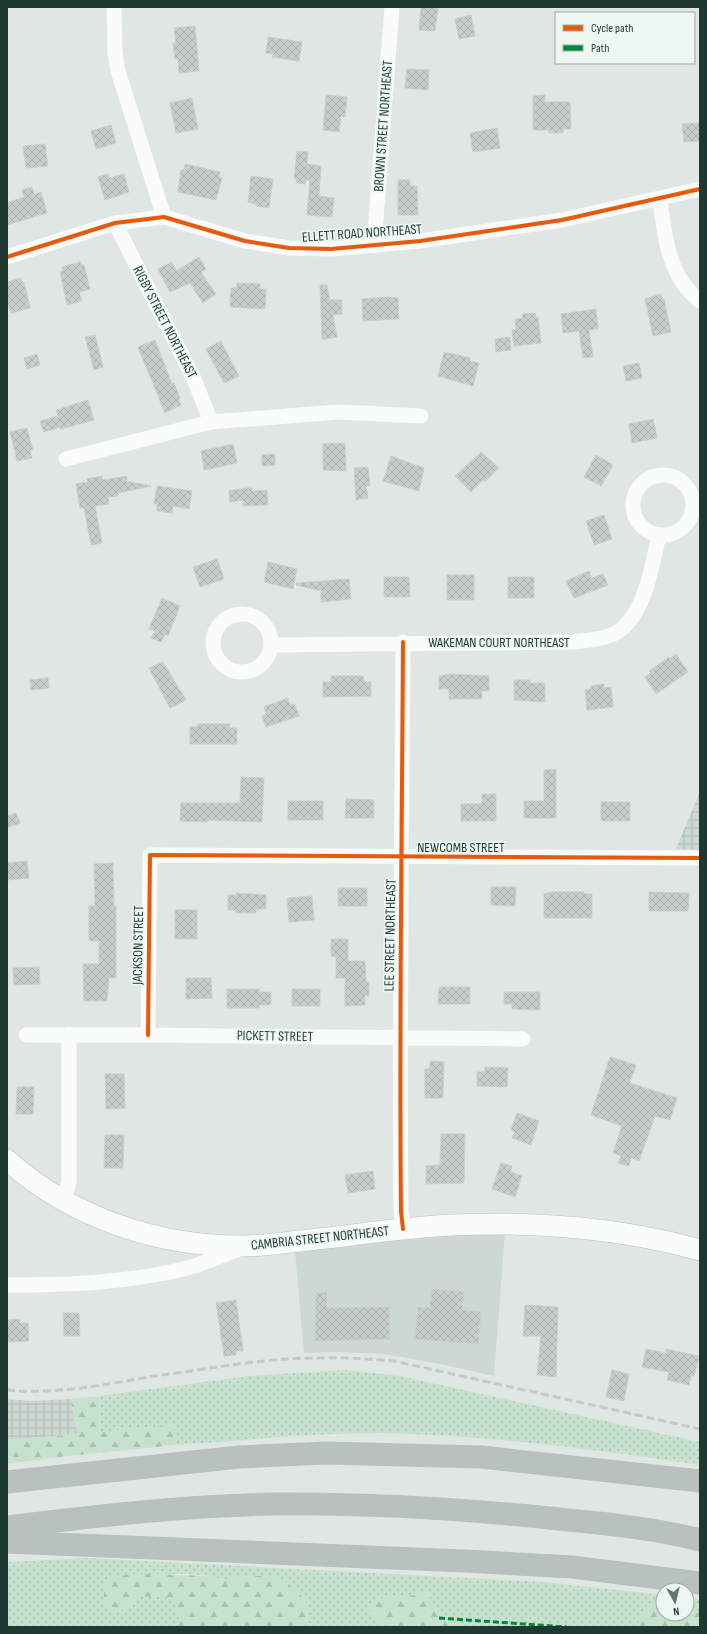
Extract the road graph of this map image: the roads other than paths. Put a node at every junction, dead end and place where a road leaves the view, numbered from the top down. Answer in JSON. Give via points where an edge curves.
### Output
{"nodes":[{"id":1,"x":114,"y":7,"type":"edge"},
{"id":2,"x":392,"y":7,"type":"edge"},
{"id":3,"x":700,"y":189,"type":"edge"},
{"id":4,"x":660,"y":198,"type":"junction"},
{"id":5,"x":164,"y":217,"type":"junction"},
{"id":6,"x":115,"y":224,"type":"junction"},
{"id":7,"x":374,"y":246,"type":"junction"},
{"id":8,"x":7,"y":257,"type":"edge"},
{"id":9,"x":700,"y":301,"type":"edge"},
{"id":10,"x":421,"y":416,"type":"dead end"},
{"id":11,"x":211,"y":422,"type":"junction"},
{"id":12,"x":66,"y":458,"type":"dead end"},
{"id":13,"x":659,"y":535,"type":"junction"},
{"id":14,"x":403,"y":642,"type":"junction"},
{"id":15,"x":271,"y":645,"type":"dead end"},
{"id":16,"x":150,"y":855,"type":"joint"},
{"id":17,"x":402,"y":857,"type":"junction"},
{"id":18,"x":700,"y":858,"type":"edge"},
{"id":19,"x":69,"y":1034,"type":"junction"},
{"id":20,"x":26,"y":1035,"type":"dead end"},
{"id":21,"x":148,"y":1035,"type":"junction"},
{"id":22,"x":399,"y":1038,"type":"junction"},
{"id":23,"x":523,"y":1039,"type":"dead end"},
{"id":24,"x":7,"y":1160,"type":"edge"},
{"id":25,"x":64,"y":1200,"type":"junction"},
{"id":26,"x":403,"y":1229,"type":"junction"},
{"id":27,"x":247,"y":1246,"type":"junction"},
{"id":28,"x":700,"y":1250,"type":"edge"},
{"id":29,"x":7,"y":1285,"type":"edge"},
{"id":30,"x":580,"y":1469,"type":"junction"},
{"id":31,"x":700,"y":1481,"type":"edge"},
{"id":32,"x":7,"y":1482,"type":"edge"},
{"id":33,"x":700,"y":1495,"type":"edge"},
{"id":34,"x":7,"y":1527,"type":"edge"},
{"id":35,"x":700,"y":1540,"type":"edge"},
{"id":36,"x":7,"y":1542,"type":"edge"},
{"id":37,"x":700,"y":1583,"type":"edge"}],
"edges":[{"from":1,"to":5,"type":"street","via":[[118,71]]},
{"from":2,"to":7,"type":"street","name":"BROWN STREET NORTHEAST"},
{"from":3,"to":4,"type":"street","name":"ELLETT ROAD NORTHEAST"},
{"from":4,"to":7,"type":"street","name":"ELLETT ROAD NORTHEAST","via":[[562,220]]},
{"from":4,"to":9,"type":"street","via":[[669,254],[677,273],[693,296]]},
{"from":5,"to":6,"type":"street","name":"ELLETT ROAD NORTHEAST"},
{"from":5,"to":7,"type":"street","name":"ELLETT ROAD NORTHEAST","via":[[245,241],[289,248]]},
{"from":6,"to":8,"type":"street","name":"ELLETT ROAD NORTHEAST"},
{"from":6,"to":11,"type":"street","name":"RIGBY STREET NORTHEAST","via":[[194,379]]},
{"from":10,"to":11,"type":"street","via":[[339,412]]},
{"from":11,"to":12,"type":"street"},
{"from":13,"to":13,"type":"street","via":[[671,534],[681,529],[689,521],[693,511],[694,500],[690,489],[679,478],[665,474],[650,477],[638,486],[633,500],[633,512],[639,523],[648,531]]},
{"from":13,"to":14,"type":"street","name":"WAKEMAN COURT NORTHEAST","via":[[638,608],[623,628],[602,638],[574,642]]},
{"from":14,"to":15,"type":"street","name":"WAKEMAN COURT NORTHEAST"},
{"from":14,"to":17,"type":"street","name":"LEE STREET NORTHEAST"},
{"from":16,"to":17,"type":"street","name":"NEWCOMB STREET"},
{"from":16,"to":21,"type":"street","name":"JACKSON STREET"},
{"from":17,"to":18,"type":"street","name":"NEWCOMB STREET"},
{"from":17,"to":22,"type":"street","name":"LEE STREET NORTHEAST"},
{"from":19,"to":20,"type":"street","name":"PICKETT STREET"},
{"from":19,"to":21,"type":"street","name":"PICKETT STREET"},
{"from":19,"to":25,"type":"street","via":[[69,1181]]},
{"from":21,"to":22,"type":"street","name":"PICKETT STREET"},
{"from":22,"to":23,"type":"street","name":"PICKETT STREET"},
{"from":22,"to":26,"type":"street","name":"LEE STREET NORTHEAST"},
{"from":24,"to":25,"type":"main road","name":"CAMBRIA STREET NORTHEAST","via":[[39,1185]]},
{"from":25,"to":27,"type":"main road","name":"CAMBRIA STREET NORTHEAST","via":[[101,1219],[145,1234],[198,1244]]},
{"from":26,"to":27,"type":"main road","name":"CAMBRIA STREET NORTHEAST"},
{"from":26,"to":28,"type":"main road","name":"CAMBRIA STREET NORTHEAST","via":[[486,1223],[554,1225],[614,1232]]},
{"from":27,"to":29,"type":"street","via":[[186,1268],[128,1280],[69,1285]]},
{"from":30,"to":31,"type":"highway"},
{"from":30,"to":32,"type":"highway","via":[[480,1458],[326,1452],[239,1457]]},
{"from":30,"to":33,"type":"highway"},
{"from":34,"to":35,"type":"highway","via":[[161,1510],[280,1505],[387,1507],[492,1513],[595,1523]]},
{"from":36,"to":37,"type":"highway","via":[[572,1567]]}]}
